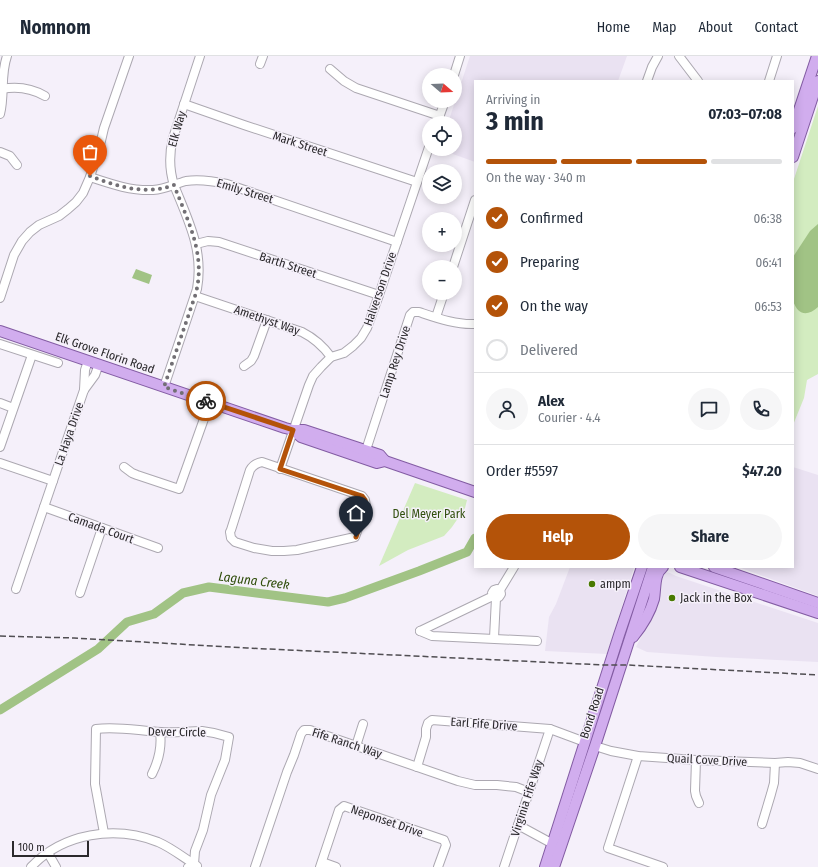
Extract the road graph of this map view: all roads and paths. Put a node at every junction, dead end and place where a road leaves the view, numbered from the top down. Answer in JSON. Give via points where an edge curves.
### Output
{"nodes":[{"id":1,"x":7,"y":56,"type":"edge"},
{"id":2,"x":129,"y":56,"type":"edge"},
{"id":3,"x":200,"y":56,"type":"edge"},
{"id":4,"x":460,"y":56,"type":"edge"},
{"id":5,"x":658,"y":56,"type":"edge"},
{"id":6,"x":679,"y":56,"type":"edge"},
{"id":7,"x":777,"y":56,"type":"edge"},
{"id":8,"x":817,"y":56,"type":"edge"},
{"id":9,"x":456,"y":68,"type":"edge"},
{"id":10,"x":330,"y":69,"type":"dead end"},
{"id":11,"x":647,"y":80,"type":"edge"},
{"id":12,"x":697,"y":80,"type":"edge"},
{"id":13,"x":770,"y":80,"type":"edge"},
{"id":14,"x":818,"y":81,"type":"edge"},
{"id":15,"x":2,"y":89,"type":"junction"},
{"id":16,"x":45,"y":96,"type":"dead end"},
{"id":17,"x":184,"y":104,"type":"junction"},
{"id":18,"x":0,"y":114,"type":"edge"},
{"id":19,"x":428,"y":116,"type":"edge"},
{"id":20,"x":796,"y":123,"type":"edge"},
{"id":21,"x":794,"y":146,"type":"edge"},
{"id":22,"x":0,"y":152,"type":"edge"},
{"id":23,"x":426,"y":156,"type":"edge"},
{"id":24,"x":17,"y":165,"type":"dead end"},
{"id":25,"x":90,"y":176,"type":"junction"},
{"id":26,"x":417,"y":182,"type":"junction"},
{"id":27,"x":174,"y":185,"type":"junction"},
{"id":28,"x":474,"y":203,"type":"edge"},
{"id":29,"x":397,"y":242,"type":"junction"},
{"id":30,"x":196,"y":244,"type":"junction"},
{"id":31,"x":455,"y":260,"type":"edge"},
{"id":32,"x":379,"y":295,"type":"junction"},
{"id":33,"x":195,"y":296,"type":"junction"},
{"id":34,"x":0,"y":298,"type":"edge"},
{"id":35,"x":442,"y":300,"type":"edge"},
{"id":36,"x":436,"y":317,"type":"junction"},
{"id":37,"x":267,"y":320,"type":"junction"},
{"id":38,"x":474,"y":324,"type":"edge"},
{"id":39,"x":0,"y":331,"type":"edge"},
{"id":40,"x":0,"y":344,"type":"edge"},
{"id":41,"x":32,"y":354,"type":"junction"},
{"id":42,"x":330,"y":358,"type":"junction"},
{"id":43,"x":88,"y":360,"type":"junction"},
{"id":44,"x":58,"y":363,"type":"dead end"},
{"id":45,"x":99,"y":364,"type":"junction"},
{"id":46,"x":244,"y":366,"type":"dead end"},
{"id":47,"x":164,"y":387,"type":"junction"},
{"id":48,"x":84,"y":390,"type":"junction"},
{"id":49,"x":210,"y":402,"type":"junction"},
{"id":50,"x":0,"y":403,"type":"edge"},
{"id":51,"x":13,"y":408,"type":"junction"},
{"id":52,"x":293,"y":430,"type":"junction"},
{"id":53,"x":0,"y":447,"type":"edge"},
{"id":54,"x":366,"y":450,"type":"junction"},
{"id":55,"x":385,"y":462,"type":"junction"},
{"id":56,"x":0,"y":464,"type":"edge"},
{"id":57,"x":124,"y":468,"type":"dead end"},
{"id":58,"x":280,"y":469,"type":"junction"},
{"id":59,"x":53,"y":481,"type":"junction"},
{"id":60,"x":474,"y":491,"type":"edge"},
{"id":61,"x":44,"y":507,"type":"junction"},
{"id":62,"x":102,"y":528,"type":"junction"},
{"id":63,"x":158,"y":548,"type":"dead end"},
{"id":64,"x":513,"y":568,"type":"edge"},
{"id":65,"x":642,"y":568,"type":"edge"},
{"id":66,"x":653,"y":568,"type":"edge"},
{"id":67,"x":662,"y":568,"type":"edge"},
{"id":68,"x":683,"y":568,"type":"edge"},
{"id":69,"x":717,"y":568,"type":"edge"},
{"id":70,"x":16,"y":589,"type":"dead end"},
{"id":71,"x":785,"y":592,"type":"junction"},
{"id":72,"x":80,"y":593,"type":"dead end"},
{"id":73,"x":496,"y":595,"type":"junction"},
{"id":74,"x":765,"y":595,"type":"junction"},
{"id":75,"x":818,"y":603,"type":"edge"},
{"id":76,"x":795,"y":605,"type":"junction"},
{"id":77,"x":818,"y":607,"type":"edge"},
{"id":78,"x":818,"y":613,"type":"edge"},
{"id":79,"x":494,"y":638,"type":"junction"},
{"id":80,"x":537,"y":641,"type":"dead end"},
{"id":81,"x":629,"y":641,"type":"junction"},
{"id":82,"x":603,"y":687,"type":"junction"},
{"id":83,"x":363,"y":724,"type":"dead end"},
{"id":84,"x":550,"y":729,"type":"junction"},
{"id":85,"x":160,"y":732,"type":"junction"},
{"id":86,"x":585,"y":742,"type":"junction"},
{"id":87,"x":356,"y":746,"type":"junction"},
{"id":88,"x":595,"y":746,"type":"junction"},
{"id":89,"x":638,"y":756,"type":"junction"},
{"id":90,"x":696,"y":760,"type":"junction"},
{"id":91,"x":775,"y":763,"type":"junction"},
{"id":92,"x":417,"y":767,"type":"junction"},
{"id":93,"x":818,"y":769,"type":"edge"},
{"id":94,"x":152,"y":774,"type":"dead end"},
{"id":95,"x":529,"y":792,"type":"junction"},
{"id":96,"x":576,"y":802,"type":"junction"},
{"id":97,"x":699,"y":803,"type":"dead end"},
{"id":98,"x":762,"y":824,"type":"dead end"},
{"id":99,"x":518,"y":826,"type":"junction"},
{"id":100,"x":104,"y":833,"type":"junction"},
{"id":101,"x":553,"y":844,"type":"junction"},
{"id":102,"x":48,"y":853,"type":"junction"},
{"id":103,"x":321,"y":865,"type":"edge"},
{"id":104,"x":194,"y":866,"type":"edge"},
{"id":105,"x":31,"y":867,"type":"edge"},
{"id":106,"x":56,"y":867,"type":"edge"},
{"id":107,"x":255,"y":867,"type":"edge"},
{"id":108,"x":336,"y":867,"type":"edge"},
{"id":109,"x":438,"y":867,"type":"edge"},
{"id":110,"x":504,"y":867,"type":"edge"},
{"id":111,"x":545,"y":867,"type":"edge"},
{"id":112,"x":550,"y":867,"type":"edge"},
{"id":113,"x":554,"y":867,"type":"edge"},
{"id":114,"x":663,"y":867,"type":"edge"}],
"edges":[{"from":1,"to":15,"type":"street"},
{"from":2,"to":25,"type":"street"},
{"from":3,"to":17,"type":"street","name":"Elk Way"},
{"from":4,"to":9,"type":"street"},
{"from":5,"to":11,"type":"street"},
{"from":6,"to":12,"type":"street"},
{"from":7,"to":13,"type":"street"},
{"from":8,"to":20,"type":"main road"},
{"from":10,"to":19,"type":"street","via":[[356,88]]},
{"from":14,"to":20,"type":"main road"},
{"from":15,"to":16,"type":"street","via":[[23,88]]},
{"from":15,"to":18,"type":"street"},
{"from":17,"to":26,"type":"street","name":"Mark Street"},
{"from":17,"to":27,"type":"street","name":"Elk Way","via":[[170,149]]},
{"from":20,"to":21,"type":"main road"},
{"from":22,"to":24,"type":"street","via":[[10,156]]},
{"from":23,"to":26,"type":"street","name":"Halverson Drive"},
{"from":25,"to":27,"type":"street","name":"Emily Street","via":[[121,187],[141,190],[161,189]]},
{"from":25,"to":34,"type":"street","via":[[83,193],[72,206],[59,216],[39,225],[22,241],[14,255]]},
{"from":26,"to":29,"type":"street","name":"Halverson Drive"},
{"from":27,"to":29,"type":"street","name":"Emily Street","via":[[187,181],[216,181]]},
{"from":27,"to":30,"type":"street","name":"Elk Way"},
{"from":28,"to":31,"type":"street"},
{"from":29,"to":32,"type":"street","name":"Halverson Drive"},
{"from":30,"to":32,"type":"street","name":"Barth Street","via":[[219,242]]},
{"from":30,"to":33,"type":"street","name":"Elk Way","via":[[199,269]]},
{"from":32,"to":42,"type":"street","name":"Halverson Drive","via":[[361,338],[344,353]]},
{"from":33,"to":37,"type":"street","name":"Amethyst Way"},
{"from":33,"to":47,"type":"street","name":"Elk Way"},
{"from":35,"to":36,"type":"street"},
{"from":36,"to":38,"type":"street","name":"Lamp Rey Drive"},
{"from":36,"to":54,"type":"street","name":"Lamp Rey Drive","via":[[419,312],[410,315]]},
{"from":37,"to":42,"type":"street","name":"Amethyst Way","via":[[307,335],[320,344]]},
{"from":37,"to":46,"type":"street","via":[[254,356]]},
{"from":39,"to":43,"type":"main road","name":"Elk Grove Florin Road"},
{"from":40,"to":41,"type":"street"},
{"from":41,"to":44,"type":"street"},
{"from":41,"to":51,"type":"street"},
{"from":42,"to":52,"type":"street","name":"Halverson Drive","via":[[310,381]]},
{"from":43,"to":45,"type":"main road","name":"Elk Grove Florin Road"},
{"from":43,"to":48,"type":"street","via":[[84,370]]},
{"from":45,"to":47,"type":"main road","name":"Elk Grove Florin Road"},
{"from":45,"to":48,"type":"street","name":"La Haya Drive","via":[[95,375]]},
{"from":47,"to":49,"type":"main road","name":"Elk Grove Florin Road"},
{"from":48,"to":59,"type":"street","name":"La Haya Drive"},
{"from":49,"to":52,"type":"main road","name":"Elk Grove Florin Road"},
{"from":49,"to":57,"type":"street","via":[[179,490]]},
{"from":50,"to":51,"type":"street"},
{"from":51,"to":53,"type":"street"},
{"from":52,"to":54,"type":"main road","name":"Elk Grove Florin Road","via":[[304,430]]},
{"from":52,"to":55,"type":"main road","name":"Elk Grove Florin Road","via":[[301,437],[370,461]]},
{"from":52,"to":58,"type":"street","name":"Halverson Drive"},
{"from":54,"to":55,"type":"main road","name":"Elk Grove Florin Road","via":[[380,455]]},
{"from":55,"to":60,"type":"main road","name":"Elk Grove Florin Road"},
{"from":56,"to":59,"type":"street"},
{"from":58,"to":58,"type":"street","via":[[262,462],[252,467],[231,530],[230,535],[235,542],[266,551],[284,551],[356,537],[366,506],[362,496]]},
{"from":59,"to":61,"type":"street","name":"La Haya Drive"},
{"from":61,"to":62,"type":"street","name":"Camada Court"},
{"from":61,"to":70,"type":"street","name":"La Haya Drive"},
{"from":62,"to":63,"type":"street","name":"Camada Court"},
{"from":62,"to":72,"type":"street"},
{"from":64,"to":73,"type":"street"},
{"from":65,"to":82,"type":"main road","name":"Bond Road"},
{"from":66,"to":81,"type":"main road","name":"Bond Road"},
{"from":67,"to":81,"type":"main road","via":[[657,574],[654,598],[649,612]]},
{"from":68,"to":74,"type":"main road"},
{"from":69,"to":71,"type":"main road"},
{"from":71,"to":74,"type":"main road","via":[[782,595]]},
{"from":71,"to":75,"type":"main road"},
{"from":73,"to":79,"type":"street"},
{"from":73,"to":79,"type":"street","via":[[420,631],[432,636]]},
{"from":74,"to":76,"type":"main road"},
{"from":76,"to":77,"type":"main road","via":[[801,603]]},
{"from":76,"to":78,"type":"main road"},
{"from":79,"to":80,"type":"street"},
{"from":81,"to":88,"type":"main road","name":"Bond Road"},
{"from":82,"to":86,"type":"main road","name":"Bond Road"},
{"from":82,"to":88,"type":"main road","via":[[603,698],[594,735]]},
{"from":83,"to":87,"type":"street"},
{"from":84,"to":86,"type":"street","name":"Earl Fife Drive"},
{"from":84,"to":92,"type":"street","name":"Earl Fife Drive","via":[[432,720],[426,729]]},
{"from":84,"to":95,"type":"street","name":"Virginia Fife Way"},
{"from":85,"to":94,"type":"street","via":[[159,756]]},
{"from":85,"to":100,"type":"street","name":"Dever Circle","via":[[118,728],[96,729],[95,784]]},
{"from":85,"to":104,"type":"street","name":"Dever Circle","via":[[203,731],[229,737],[225,760],[211,795],[195,851]]},
{"from":86,"to":96,"type":"main road","via":[[589,748],[575,793]]},
{"from":86,"to":101,"type":"main road","name":"Bond Road"},
{"from":87,"to":92,"type":"street","name":"Fife Ranch Way"},
{"from":87,"to":107,"type":"street","name":"Fife Ranch Way","via":[[304,730]]},
{"from":88,"to":89,"type":"street","name":"Quail Cove Drive"},
{"from":88,"to":96,"type":"main road","name":"Bond Road"},
{"from":89,"to":90,"type":"street","name":"Quail Cove Drive"},
{"from":89,"to":114,"type":"street","via":[[608,848]]},
{"from":90,"to":91,"type":"street","name":"Quail Cove Drive"},
{"from":90,"to":97,"type":"street","via":[[695,791]]},
{"from":91,"to":93,"type":"street","name":"Quail Cove Drive","via":[[800,763]]},
{"from":91,"to":98,"type":"street","via":[[774,783]]},
{"from":92,"to":95,"type":"street","name":"Fife Ranch Way","via":[[475,785],[510,786]]},
{"from":95,"to":99,"type":"street","name":"Virginia Fife Way"},
{"from":96,"to":113,"type":"main road","name":"Bond Road"},
{"from":99,"to":101,"type":"street"},
{"from":99,"to":110,"type":"street","name":"Virginia Fife Way"},
{"from":100,"to":102,"type":"street","via":[[80,838]]},
{"from":100,"to":104,"type":"street","via":[[124,833],[148,838],[170,848]]},
{"from":101,"to":111,"type":"main road","name":"Bond Road"},
{"from":101,"to":112,"type":"main road","via":[[556,849]]},
{"from":102,"to":105,"type":"street"},
{"from":102,"to":106,"type":"street"},
{"from":103,"to":108,"type":"street"},
{"from":103,"to":109,"type":"street","name":"Neponset Drive","via":[[339,810],[344,806],[444,840],[446,845]]}]}
